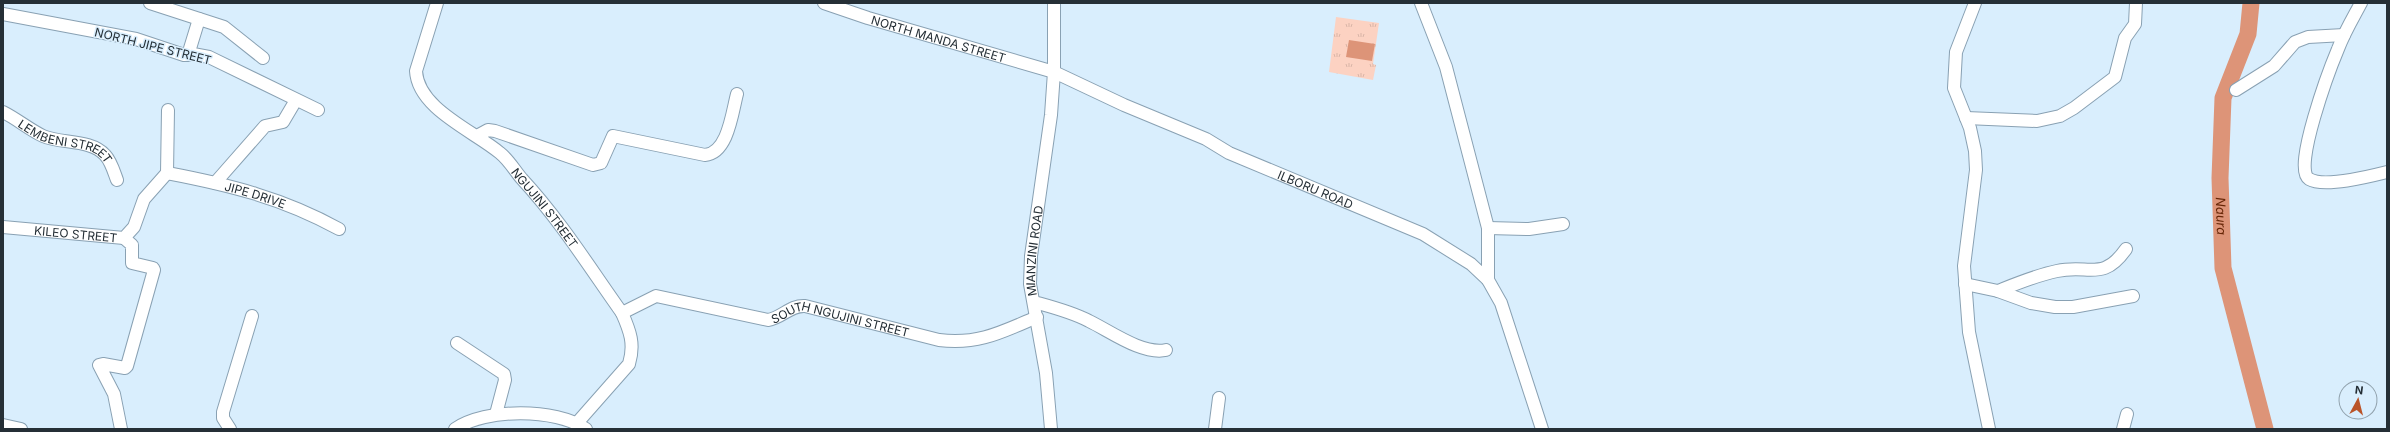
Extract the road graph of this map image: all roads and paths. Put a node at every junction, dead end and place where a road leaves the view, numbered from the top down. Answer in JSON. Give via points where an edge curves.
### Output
{"nodes":[{"id":1,"x":150,"y":3,"type":"edge"},
{"id":2,"x":437,"y":3,"type":"edge"},
{"id":3,"x":824,"y":3,"type":"edge"},
{"id":4,"x":1421,"y":3,"type":"edge"},
{"id":5,"x":1975,"y":3,"type":"edge"},
{"id":6,"x":2136,"y":3,"type":"edge"},
{"id":7,"x":2361,"y":3,"type":"edge"},
{"id":8,"x":1056,"y":6,"type":"edge"},
{"id":9,"x":3,"y":14,"type":"edge"},
{"id":10,"x":199,"y":19,"type":"junction"},
{"id":11,"x":2344,"y":35,"type":"junction"},
{"id":12,"x":188,"y":55,"type":"junction"},
{"id":13,"x":262,"y":58,"type":"dead end"},
{"id":14,"x":1054,"y":72,"type":"junction"},
{"id":15,"x":2236,"y":90,"type":"dead end"},
{"id":16,"x":737,"y":94,"type":"dead end"},
{"id":17,"x":296,"y":100,"type":"junction"},
{"id":18,"x":168,"y":110,"type":"dead end"},
{"id":19,"x":318,"y":110,"type":"dead end"},
{"id":20,"x":3,"y":112,"type":"edge"},
{"id":21,"x":1966,"y":118,"type":"junction"},
{"id":22,"x":477,"y":136,"type":"junction"},
{"id":23,"x":2387,"y":172,"type":"edge"},
{"id":24,"x":167,"y":173,"type":"junction"},
{"id":25,"x":118,"y":180,"type":"dead end"},
{"id":26,"x":215,"y":183,"type":"junction"},
{"id":27,"x":1563,"y":224,"type":"dead end"},
{"id":28,"x":3,"y":227,"type":"edge"},
{"id":29,"x":1488,"y":228,"type":"junction"},
{"id":30,"x":339,"y":229,"type":"dead end"},
{"id":31,"x":124,"y":238,"type":"junction"},
{"id":32,"x":2126,"y":249,"type":"dead end"},
{"id":33,"x":1488,"y":280,"type":"junction"},
{"id":34,"x":1965,"y":284,"type":"junction"},
{"id":35,"x":1998,"y":291,"type":"junction"},
{"id":36,"x":2134,"y":296,"type":"dead end"},
{"id":37,"x":1034,"y":302,"type":"junction"},
{"id":38,"x":622,"y":313,"type":"junction"},
{"id":39,"x":252,"y":316,"type":"dead end"},
{"id":40,"x":1037,"y":317,"type":"junction"},
{"id":41,"x":457,"y":343,"type":"dead end"},
{"id":42,"x":1166,"y":350,"type":"dead end"},
{"id":43,"x":1219,"y":398,"type":"dead end"},
{"id":44,"x":496,"y":414,"type":"junction"},
{"id":45,"x":2127,"y":414,"type":"dead end"},
{"id":46,"x":3,"y":425,"type":"edge"},
{"id":47,"x":582,"y":426,"type":"edge"},
{"id":48,"x":21,"y":429,"type":"edge"},
{"id":49,"x":121,"y":429,"type":"edge"},
{"id":50,"x":230,"y":429,"type":"edge"},
{"id":51,"x":455,"y":429,"type":"edge"},
{"id":52,"x":1051,"y":429,"type":"edge"},
{"id":53,"x":1215,"y":429,"type":"edge"},
{"id":54,"x":1542,"y":429,"type":"edge"},
{"id":55,"x":1989,"y":429,"type":"edge"},
{"id":56,"x":2123,"y":429,"type":"edge"}],
"edges":[{"from":1,"to":10,"type":"street"},
{"from":2,"to":22,"type":"street","name":"NGUJINI STREET","via":[[421,51],[416,71],[417,81],[423,92],[454,123]]},
{"from":3,"to":14,"type":"street","name":"NORTH MANDA STREET"},
{"from":4,"to":29,"type":"street","via":[[1446,67]]},
{"from":5,"to":21,"type":"street","via":[[1954,62],[1954,88]]},
{"from":6,"to":21,"type":"street","via":[[2135,24],[2125,38],[2115,77],[2074,108],[2060,116],[2037,121]]},
{"from":7,"to":11,"type":"street"},
{"from":8,"to":14,"type":"street"},
{"from":9,"to":12,"type":"street","name":"NORTH JIPE STREET","via":[[136,39]]},
{"from":10,"to":12,"type":"street"},
{"from":10,"to":13,"type":"street","via":[[224,27]]},
{"from":11,"to":15,"type":"street","via":[[2308,37],[2300,40],[2274,66]]},
{"from":11,"to":23,"type":"street","via":[[2309,136],[2303,161],[2304,173],[2308,179],[2316,182],[2337,182]]},
{"from":12,"to":17,"type":"street","name":"NORTH JIPE STREET","via":[[209,57]]},
{"from":14,"to":33,"type":"street","name":"ILBORU ROAD","via":[[1206,139],[1229,153],[1423,234],[1455,252]]},
{"from":14,"to":37,"type":"street","name":"MIANZINI ROAD","via":[[1051,114],[1031,256],[1030,284]]},
{"from":16,"to":22,"type":"street","via":[[722,145],[711,154],[705,155],[613,136],[601,163],[592,165],[499,132],[488,130]]},
{"from":17,"to":19,"type":"street","name":"NORTH JIPE STREET"},
{"from":17,"to":26,"type":"street","via":[[283,122],[265,126]]},
{"from":18,"to":24,"type":"street"},
{"from":20,"to":25,"type":"street","name":"LEMBENI STREET","via":[[44,136],[78,143],[101,152],[107,157]]},
{"from":21,"to":34,"type":"street","via":[[1975,151],[1976,170],[1964,266]]},
{"from":22,"to":38,"type":"street","name":"NGUJINI STREET","via":[[502,154],[540,198]]},
{"from":24,"to":26,"type":"street","name":"JIPE DRIVE"},
{"from":24,"to":31,"type":"street","name":"KILEO STREET","via":[[144,199],[134,227]]},
{"from":26,"to":30,"type":"street","name":"JIPE DRIVE","via":[[291,205]]},
{"from":27,"to":29,"type":"street","via":[[1529,229]]},
{"from":28,"to":31,"type":"street","name":"KILEO STREET"},
{"from":29,"to":33,"type":"street"},
{"from":31,"to":49,"type":"street","via":[[132,245],[132,263],[154,270],[127,366],[125,368],[99,365],[114,394]]},
{"from":32,"to":35,"type":"street","via":[[2111,266],[2099,270],[2060,270]]},
{"from":33,"to":54,"type":"street","name":"ILBORU ROAD","via":[[1501,303]]},
{"from":34,"to":35,"type":"street"},
{"from":34,"to":55,"type":"street","via":[[1969,332]]},
{"from":35,"to":36,"type":"street","via":[[2031,303],[2055,307],[2073,307]]},
{"from":37,"to":40,"type":"street","name":"MIANZINI ROAD"},
{"from":37,"to":42,"type":"street","via":[[1089,320],[1112,334],[1151,351]]},
{"from":38,"to":40,"type":"street","name":"SOUTH NGUJINI STREET","via":[[656,296],[768,320],[779,318],[793,308],[805,306],[955,342],[988,338]]},
{"from":38,"to":47,"type":"street","name":"NGUJINI STREET","via":[[632,335],[629,364]]},
{"from":39,"to":50,"type":"street","via":[[223,412],[223,418]]},
{"from":40,"to":52,"type":"street","name":"MIANZINI ROAD","via":[[1047,380]]},
{"from":41,"to":44,"type":"street","via":[[504,374],[505,380]]},
{"from":43,"to":53,"type":"street"},
{"from":44,"to":47,"type":"street","via":[[535,414]]},
{"from":44,"to":51,"type":"street","via":[[466,422]]},
{"from":45,"to":56,"type":"street"},
{"from":46,"to":48,"type":"street"}]}
